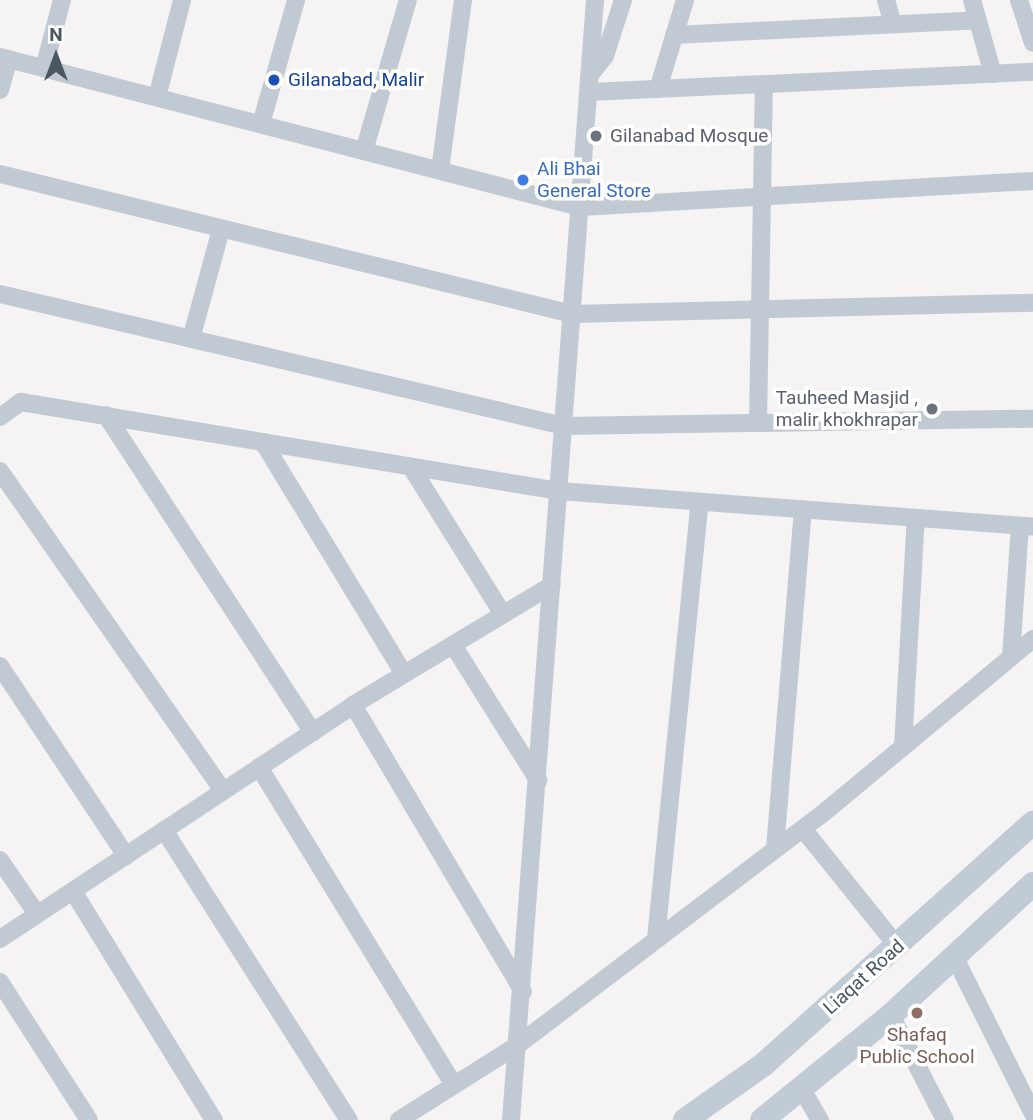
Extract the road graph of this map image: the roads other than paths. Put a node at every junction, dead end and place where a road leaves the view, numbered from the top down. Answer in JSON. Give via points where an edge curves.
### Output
{"nodes":[{"id":1,"x":62,"y":0,"type":"edge"},
{"id":2,"x":182,"y":0,"type":"edge"},
{"id":3,"x":296,"y":0,"type":"edge"},
{"id":4,"x":408,"y":0,"type":"edge"},
{"id":5,"x":463,"y":0,"type":"edge"},
{"id":6,"x":595,"y":0,"type":"edge"},
{"id":7,"x":623,"y":0,"type":"edge"},
{"id":8,"x":684,"y":0,"type":"edge"},
{"id":9,"x":886,"y":0,"type":"edge"},
{"id":10,"x":972,"y":0,"type":"edge"},
{"id":11,"x":1024,"y":1,"type":"edge"},
{"id":12,"x":978,"y":20,"type":"junction"},
{"id":13,"x":893,"y":24,"type":"junction"},
{"id":14,"x":674,"y":35,"type":"junction"},
{"id":15,"x":1033,"y":43,"type":"edge"},
{"id":16,"x":5,"y":58,"type":"edge"},
{"id":17,"x":44,"y":68,"type":"junction"},
{"id":18,"x":1033,"y":72,"type":"edge"},
{"id":19,"x":993,"y":74,"type":"junction"},
{"id":20,"x":589,"y":83,"type":"junction"},
{"id":21,"x":764,"y":84,"type":"junction"},
{"id":22,"x":657,"y":89,"type":"junction"},
{"id":23,"x":0,"y":90,"type":"edge"},
{"id":24,"x":157,"y":97,"type":"junction"},
{"id":25,"x":261,"y":124,"type":"junction"},
{"id":26,"x":364,"y":151,"type":"junction"},
{"id":27,"x":440,"y":170,"type":"junction"},
{"id":28,"x":0,"y":174,"type":"edge"},
{"id":29,"x":1033,"y":181,"type":"edge"},
{"id":30,"x":761,"y":197,"type":"junction"},
{"id":31,"x":580,"y":207,"type":"junction"},
{"id":32,"x":221,"y":229,"type":"junction"},
{"id":33,"x":0,"y":294,"type":"edge"},
{"id":34,"x":1033,"y":303,"type":"edge"},
{"id":35,"x":760,"y":310,"type":"junction"},
{"id":36,"x":572,"y":314,"type":"junction"},
{"id":37,"x":191,"y":339,"type":"junction"},
{"id":38,"x":106,"y":415,"type":"junction"},
{"id":39,"x":0,"y":417,"type":"edge"},
{"id":40,"x":1033,"y":419,"type":"edge"},
{"id":41,"x":758,"y":423,"type":"junction"},
{"id":42,"x":564,"y":426,"type":"junction"},
{"id":43,"x":264,"y":442,"type":"junction"},
{"id":44,"x":411,"y":467,"type":"junction"},
{"id":45,"x":0,"y":471,"type":"edge"},
{"id":46,"x":559,"y":491,"type":"junction"},
{"id":47,"x":700,"y":502,"type":"junction"},
{"id":48,"x":803,"y":509,"type":"junction"},
{"id":49,"x":916,"y":518,"type":"junction"},
{"id":50,"x":1027,"y":526,"type":"edge"},
{"id":51,"x":552,"y":585,"type":"junction"},
{"id":52,"x":503,"y":614,"type":"junction"},
{"id":53,"x":1033,"y":639,"type":"edge"},
{"id":54,"x":453,"y":645,"type":"junction"},
{"id":55,"x":1011,"y":657,"type":"junction"},
{"id":56,"x":0,"y":666,"type":"edge"},
{"id":57,"x":404,"y":674,"type":"junction"},
{"id":58,"x":353,"y":705,"type":"junction"},
{"id":59,"x":313,"y":732,"type":"junction"},
{"id":60,"x":903,"y":747,"type":"junction"},
{"id":61,"x":259,"y":767,"type":"junction"},
{"id":62,"x":538,"y":780,"type":"junction"},
{"id":63,"x":223,"y":791,"type":"junction"},
{"id":64,"x":1033,"y":823,"type":"edge"},
{"id":65,"x":803,"y":829,"type":"junction"},
{"id":66,"x":164,"y":830,"type":"junction"},
{"id":67,"x":775,"y":849,"type":"junction"},
{"id":68,"x":126,"y":856,"type":"junction"},
{"id":69,"x":0,"y":860,"type":"edge"},
{"id":70,"x":1033,"y":886,"type":"edge"},
{"id":71,"x":73,"y":891,"type":"junction"},
{"id":72,"x":37,"y":914,"type":"junction"},
{"id":73,"x":0,"y":939,"type":"edge"},
{"id":74,"x":656,"y":939,"type":"junction"},
{"id":75,"x":898,"y":947,"type":"junction"},
{"id":76,"x":954,"y":957,"type":"junction"},
{"id":77,"x":0,"y":982,"type":"edge"},
{"id":78,"x":523,"y":991,"type":"junction"},
{"id":79,"x":891,"y":1015,"type":"junction"},
{"id":80,"x":519,"y":1044,"type":"junction"},
{"id":81,"x":454,"y":1085,"type":"junction"},
{"id":82,"x":803,"y":1091,"type":"junction"},
{"id":83,"x":1033,"y":1114,"type":"edge"},
{"id":84,"x":89,"y":1120,"type":"edge"},
{"id":85,"x":214,"y":1120,"type":"edge"},
{"id":86,"x":349,"y":1120,"type":"edge"},
{"id":87,"x":399,"y":1120,"type":"edge"},
{"id":88,"x":512,"y":1120,"type":"edge"},
{"id":89,"x":685,"y":1120,"type":"edge"},
{"id":90,"x":762,"y":1120,"type":"edge"},
{"id":91,"x":820,"y":1120,"type":"edge"},
{"id":92,"x":945,"y":1120,"type":"edge"}],
"edges":[{"from":1,"to":17,"type":"street"},
{"from":2,"to":24,"type":"street"},
{"from":3,"to":25,"type":"street"},
{"from":4,"to":26,"type":"street"},
{"from":5,"to":27,"type":"street"},
{"from":6,"to":20,"type":"street"},
{"from":7,"to":20,"type":"street","via":[[605,56]]},
{"from":8,"to":14,"type":"street"},
{"from":9,"to":13,"type":"street"},
{"from":10,"to":12,"type":"street"},
{"from":11,"to":15,"type":"street"},
{"from":12,"to":13,"type":"street"},
{"from":12,"to":19,"type":"street"},
{"from":13,"to":14,"type":"street"},
{"from":14,"to":22,"type":"street"},
{"from":16,"to":17,"type":"street"},
{"from":16,"to":23,"type":"street"},
{"from":17,"to":24,"type":"street"},
{"from":18,"to":19,"type":"street"},
{"from":19,"to":21,"type":"street"},
{"from":20,"to":22,"type":"street"},
{"from":20,"to":31,"type":"street"},
{"from":21,"to":22,"type":"street"},
{"from":21,"to":30,"type":"street"},
{"from":24,"to":25,"type":"street"},
{"from":25,"to":26,"type":"street"},
{"from":26,"to":27,"type":"street"},
{"from":27,"to":31,"type":"street"},
{"from":28,"to":32,"type":"street"},
{"from":29,"to":30,"type":"street"},
{"from":30,"to":31,"type":"street"},
{"from":30,"to":35,"type":"street"},
{"from":31,"to":36,"type":"street"},
{"from":32,"to":36,"type":"street"},
{"from":32,"to":37,"type":"street"},
{"from":33,"to":37,"type":"street"},
{"from":34,"to":35,"type":"street"},
{"from":35,"to":36,"type":"street"},
{"from":35,"to":41,"type":"street"},
{"from":36,"to":42,"type":"street"},
{"from":37,"to":42,"type":"street"},
{"from":38,"to":39,"type":"street","via":[[21,401]]},
{"from":38,"to":43,"type":"street"},
{"from":38,"to":59,"type":"street"},
{"from":40,"to":41,"type":"street"},
{"from":41,"to":42,"type":"street"},
{"from":42,"to":46,"type":"street"},
{"from":43,"to":44,"type":"street"},
{"from":43,"to":57,"type":"street"},
{"from":44,"to":46,"type":"street"},
{"from":44,"to":52,"type":"street"},
{"from":45,"to":63,"type":"street"},
{"from":46,"to":47,"type":"street"},
{"from":46,"to":51,"type":"street"},
{"from":47,"to":48,"type":"street"},
{"from":47,"to":74,"type":"street"},
{"from":48,"to":49,"type":"street"},
{"from":48,"to":67,"type":"street"},
{"from":49,"to":50,"type":"street"},
{"from":49,"to":60,"type":"street"},
{"from":50,"to":55,"type":"street"},
{"from":51,"to":52,"type":"street"},
{"from":51,"to":62,"type":"street"},
{"from":52,"to":54,"type":"street"},
{"from":53,"to":55,"type":"street"},
{"from":54,"to":57,"type":"street"},
{"from":54,"to":62,"type":"street"},
{"from":55,"to":60,"type":"street"},
{"from":56,"to":68,"type":"street"},
{"from":57,"to":58,"type":"street"},
{"from":58,"to":59,"type":"street"},
{"from":58,"to":78,"type":"street"},
{"from":59,"to":61,"type":"street"},
{"from":60,"to":65,"type":"street"},
{"from":61,"to":63,"type":"street"},
{"from":61,"to":81,"type":"street"},
{"from":62,"to":78,"type":"street"},
{"from":63,"to":66,"type":"street"},
{"from":64,"to":75,"type":"main road","name":"Liaqat Road"},
{"from":65,"to":67,"type":"street"},
{"from":65,"to":75,"type":"street"},
{"from":66,"to":68,"type":"street"},
{"from":66,"to":86,"type":"street"},
{"from":67,"to":74,"type":"street"},
{"from":68,"to":71,"type":"street"},
{"from":69,"to":72,"type":"street"},
{"from":70,"to":76,"type":"main road"},
{"from":71,"to":72,"type":"street"},
{"from":71,"to":85,"type":"street"},
{"from":72,"to":73,"type":"street"},
{"from":74,"to":80,"type":"street"},
{"from":75,"to":89,"type":"main road","name":"Liaqat Road","via":[[763,1065]]},
{"from":76,"to":79,"type":"main road"},
{"from":76,"to":83,"type":"street"},
{"from":77,"to":84,"type":"street"},
{"from":78,"to":80,"type":"street"},
{"from":79,"to":82,"type":"main road"},
{"from":79,"to":92,"type":"street"},
{"from":80,"to":81,"type":"street"},
{"from":80,"to":88,"type":"street"},
{"from":81,"to":87,"type":"street"},
{"from":82,"to":90,"type":"main road"},
{"from":82,"to":91,"type":"street"}]}
